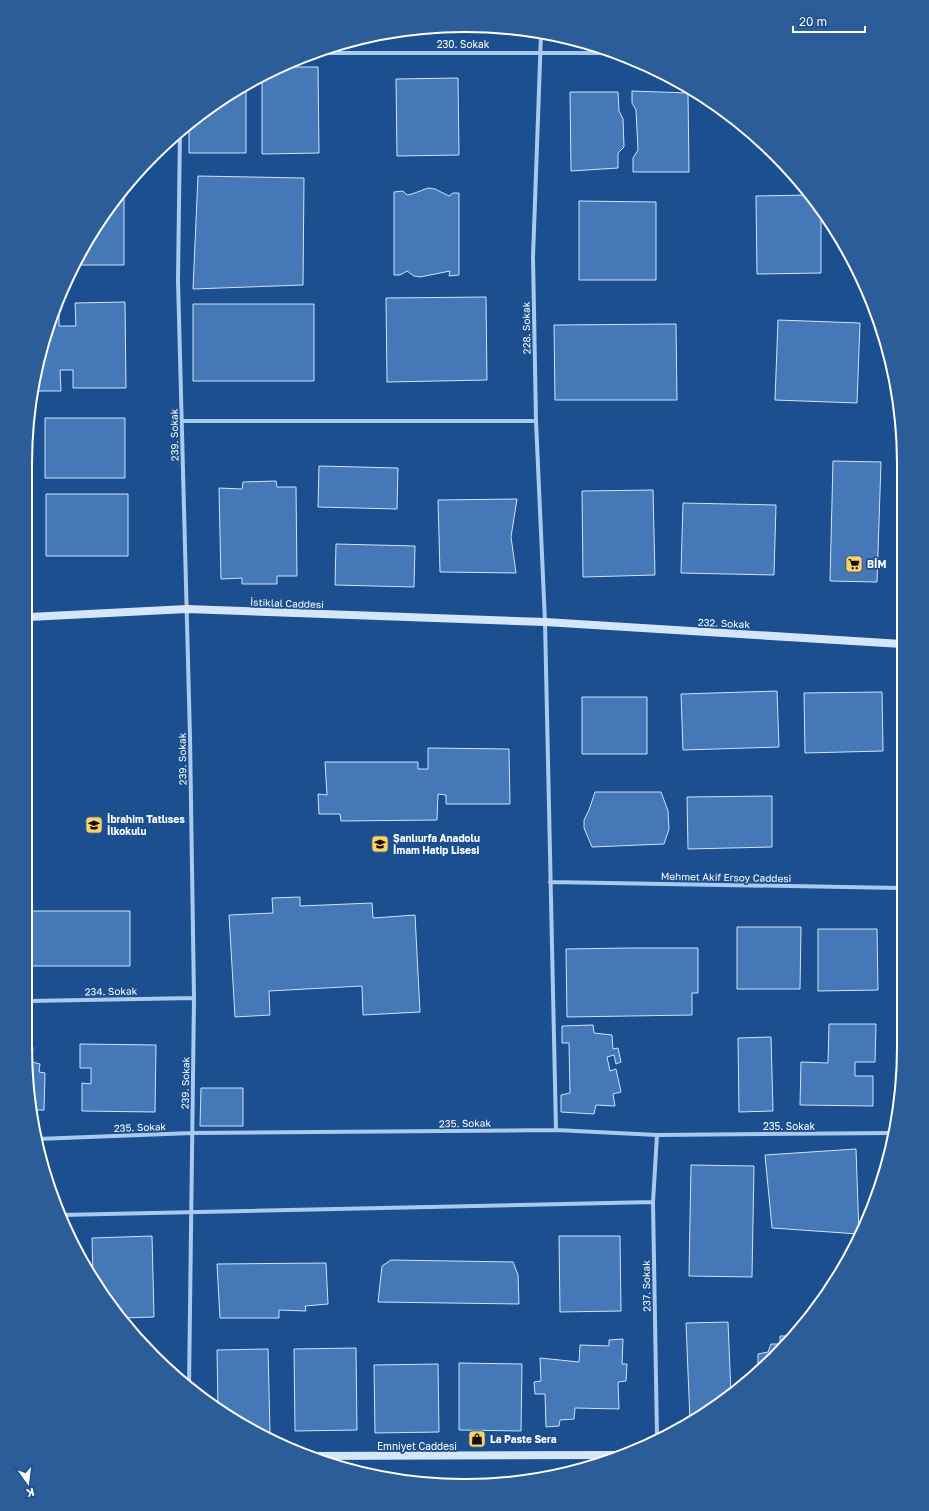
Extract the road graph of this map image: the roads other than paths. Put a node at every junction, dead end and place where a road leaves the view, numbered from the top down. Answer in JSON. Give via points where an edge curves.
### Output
{"nodes":[{"id":1,"x":541,"y":39,"type":"edge"},
{"id":2,"x":336,"y":52,"type":"edge"},
{"id":3,"x":540,"y":52,"type":"junction"},
{"id":4,"x":596,"y":53,"type":"edge"},
{"id":5,"x":180,"y":138,"type":"edge"},
{"id":6,"x":182,"y":421,"type":"junction"},
{"id":7,"x":536,"y":421,"type":"junction"},
{"id":8,"x":187,"y":609,"type":"junction"},
{"id":9,"x":32,"y":617,"type":"edge"},
{"id":10,"x":545,"y":622,"type":"junction"},
{"id":11,"x":897,"y":644,"type":"edge"},
{"id":12,"x":550,"y":882,"type":"junction"},
{"id":13,"x":897,"y":888,"type":"edge"},
{"id":14,"x":194,"y":998,"type":"junction"},
{"id":15,"x":32,"y":1001,"type":"edge"},
{"id":16,"x":556,"y":1130,"type":"junction"},
{"id":17,"x":192,"y":1133,"type":"junction"},
{"id":18,"x":888,"y":1133,"type":"edge"},
{"id":19,"x":657,"y":1135,"type":"junction"},
{"id":20,"x":42,"y":1139,"type":"edge"},
{"id":21,"x":652,"y":1202,"type":"junction"},
{"id":22,"x":191,"y":1213,"type":"junction"},
{"id":23,"x":66,"y":1215,"type":"edge"},
{"id":24,"x":189,"y":1380,"type":"edge"},
{"id":25,"x":658,"y":1433,"type":"edge"},
{"id":26,"x":606,"y":1455,"type":"edge"},
{"id":27,"x":325,"y":1456,"type":"edge"}],
"edges":[{"from":1,"to":3,"type":"street","name":"228. Sokak"},
{"from":2,"to":3,"type":"street","name":"230. Sokak"},
{"from":3,"to":4,"type":"street","name":"230. Sokak"},
{"from":3,"to":7,"type":"street","name":"228. Sokak","via":[[533,257]]},
{"from":5,"to":6,"type":"street","name":"239. Sokak","via":[[178,280]]},
{"from":6,"to":7,"type":"street"},
{"from":6,"to":8,"type":"street","name":"239. Sokak"},
{"from":7,"to":10,"type":"street","name":"228. Sokak"},
{"from":8,"to":9,"type":"street","name":"İstiklal Caddesi"},
{"from":8,"to":10,"type":"street","name":"İstiklal Caddesi"},
{"from":8,"to":14,"type":"street","name":"239. Sokak"},
{"from":10,"to":11,"type":"street","name":"232. Sokak"},
{"from":10,"to":12,"type":"street","name":"228. Sokak"},
{"from":12,"to":13,"type":"street","name":"Mehmet Akif Ersoy Caddesi"},
{"from":12,"to":16,"type":"street","name":"228. Sokak"},
{"from":14,"to":15,"type":"street","name":"234. Sokak"},
{"from":14,"to":17,"type":"street","name":"239. Sokak"},
{"from":16,"to":17,"type":"street","name":"235. Sokak"},
{"from":16,"to":19,"type":"street","name":"235. Sokak"},
{"from":17,"to":20,"type":"street","name":"235. Sokak"},
{"from":17,"to":22,"type":"street","name":"239. Sokak"},
{"from":18,"to":19,"type":"street","name":"235. Sokak"},
{"from":19,"to":21,"type":"street","name":"237. Sokak"},
{"from":21,"to":22,"type":"street"},
{"from":21,"to":25,"type":"street","name":"237. Sokak"},
{"from":22,"to":23,"type":"street"},
{"from":22,"to":24,"type":"street","name":"239. Sokak"},
{"from":26,"to":27,"type":"street","name":"Emniyet Caddesi"}]}
